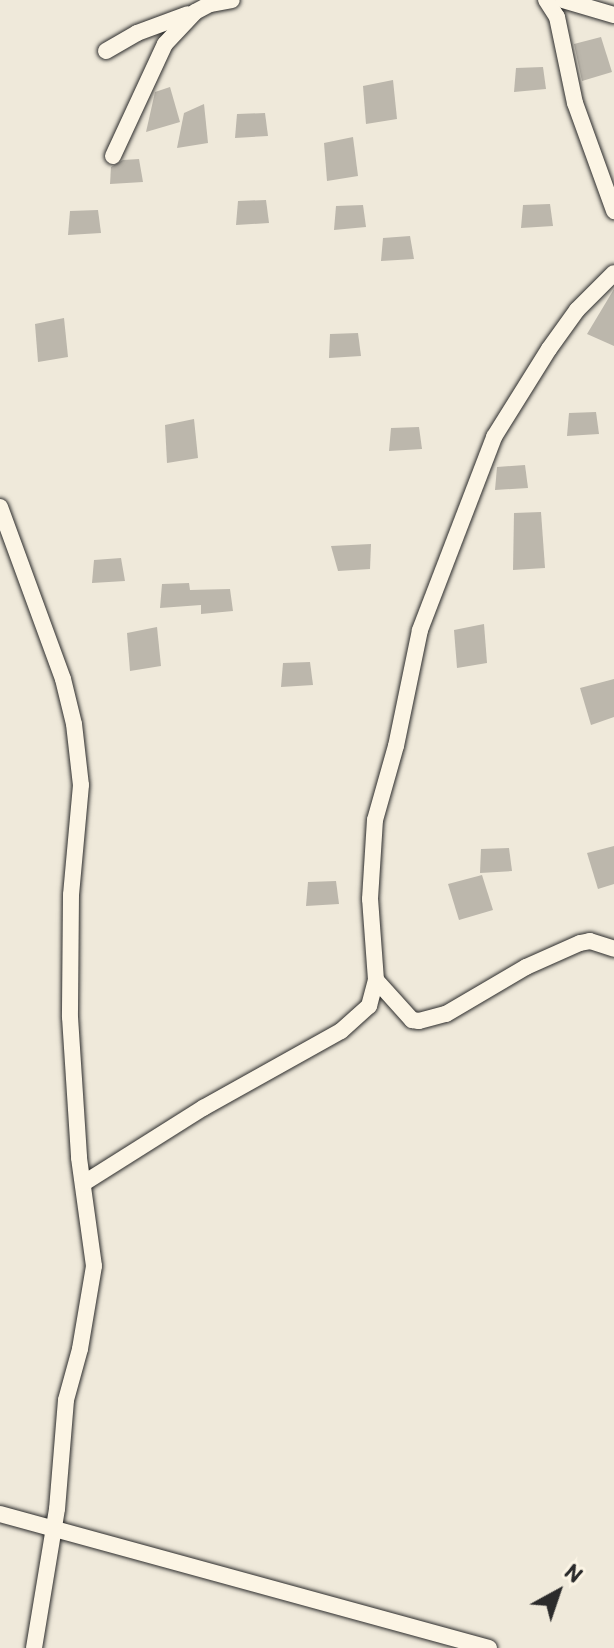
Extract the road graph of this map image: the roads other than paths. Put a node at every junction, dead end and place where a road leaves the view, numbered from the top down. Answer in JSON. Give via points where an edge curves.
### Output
{"nodes":[{"id":1,"x":232,"y":0,"type":"edge"},
{"id":2,"x":546,"y":0,"type":"edge"},
{"id":3,"x":567,"y":1,"type":"edge"},
{"id":4,"x":195,"y":12,"type":"junction"},
{"id":5,"x":614,"y":15,"type":"edge"},
{"id":6,"x":557,"y":17,"type":"junction"},
{"id":7,"x":106,"y":51,"type":"dead end"},
{"id":8,"x":113,"y":156,"type":"dead end"},
{"id":9,"x":614,"y":211,"type":"edge"},
{"id":10,"x":614,"y":273,"type":"edge"},
{"id":11,"x":0,"y":507,"type":"edge"},
{"id":12,"x":614,"y":949,"type":"edge"},
{"id":13,"x":376,"y":980,"type":"junction"},
{"id":14,"x":84,"y":1183,"type":"junction"},
{"id":15,"x":0,"y":1514,"type":"edge"},
{"id":16,"x":54,"y":1527,"type":"junction"},
{"id":17,"x":34,"y":1648,"type":"edge"},
{"id":18,"x":489,"y":1648,"type":"edge"}],
"edges":[{"from":1,"to":4,"type":"street"},
{"from":2,"to":6,"type":"street"},
{"from":3,"to":5,"type":"street"},
{"from":3,"to":6,"type":"street"},
{"from":4,"to":7,"type":"street","via":[[137,33]]},
{"from":4,"to":8,"type":"street","via":[[165,44]]},
{"from":6,"to":9,"type":"street","via":[[575,103]]},
{"from":10,"to":13,"type":"street","via":[[577,310],[494,437],[420,630],[375,820],[370,899]]},
{"from":11,"to":14,"type":"street","via":[[63,679],[79,756],[69,951]]},
{"from":12,"to":13,"type":"street","via":[[580,943],[526,967],[446,1014],[419,1021],[412,1020]]},
{"from":13,"to":14,"type":"street","via":[[369,1006],[341,1031]]},
{"from":14,"to":16,"type":"street","via":[[94,1266],[66,1400]]},
{"from":15,"to":16,"type":"street"},
{"from":16,"to":17,"type":"street"},
{"from":16,"to":18,"type":"street"}]}
